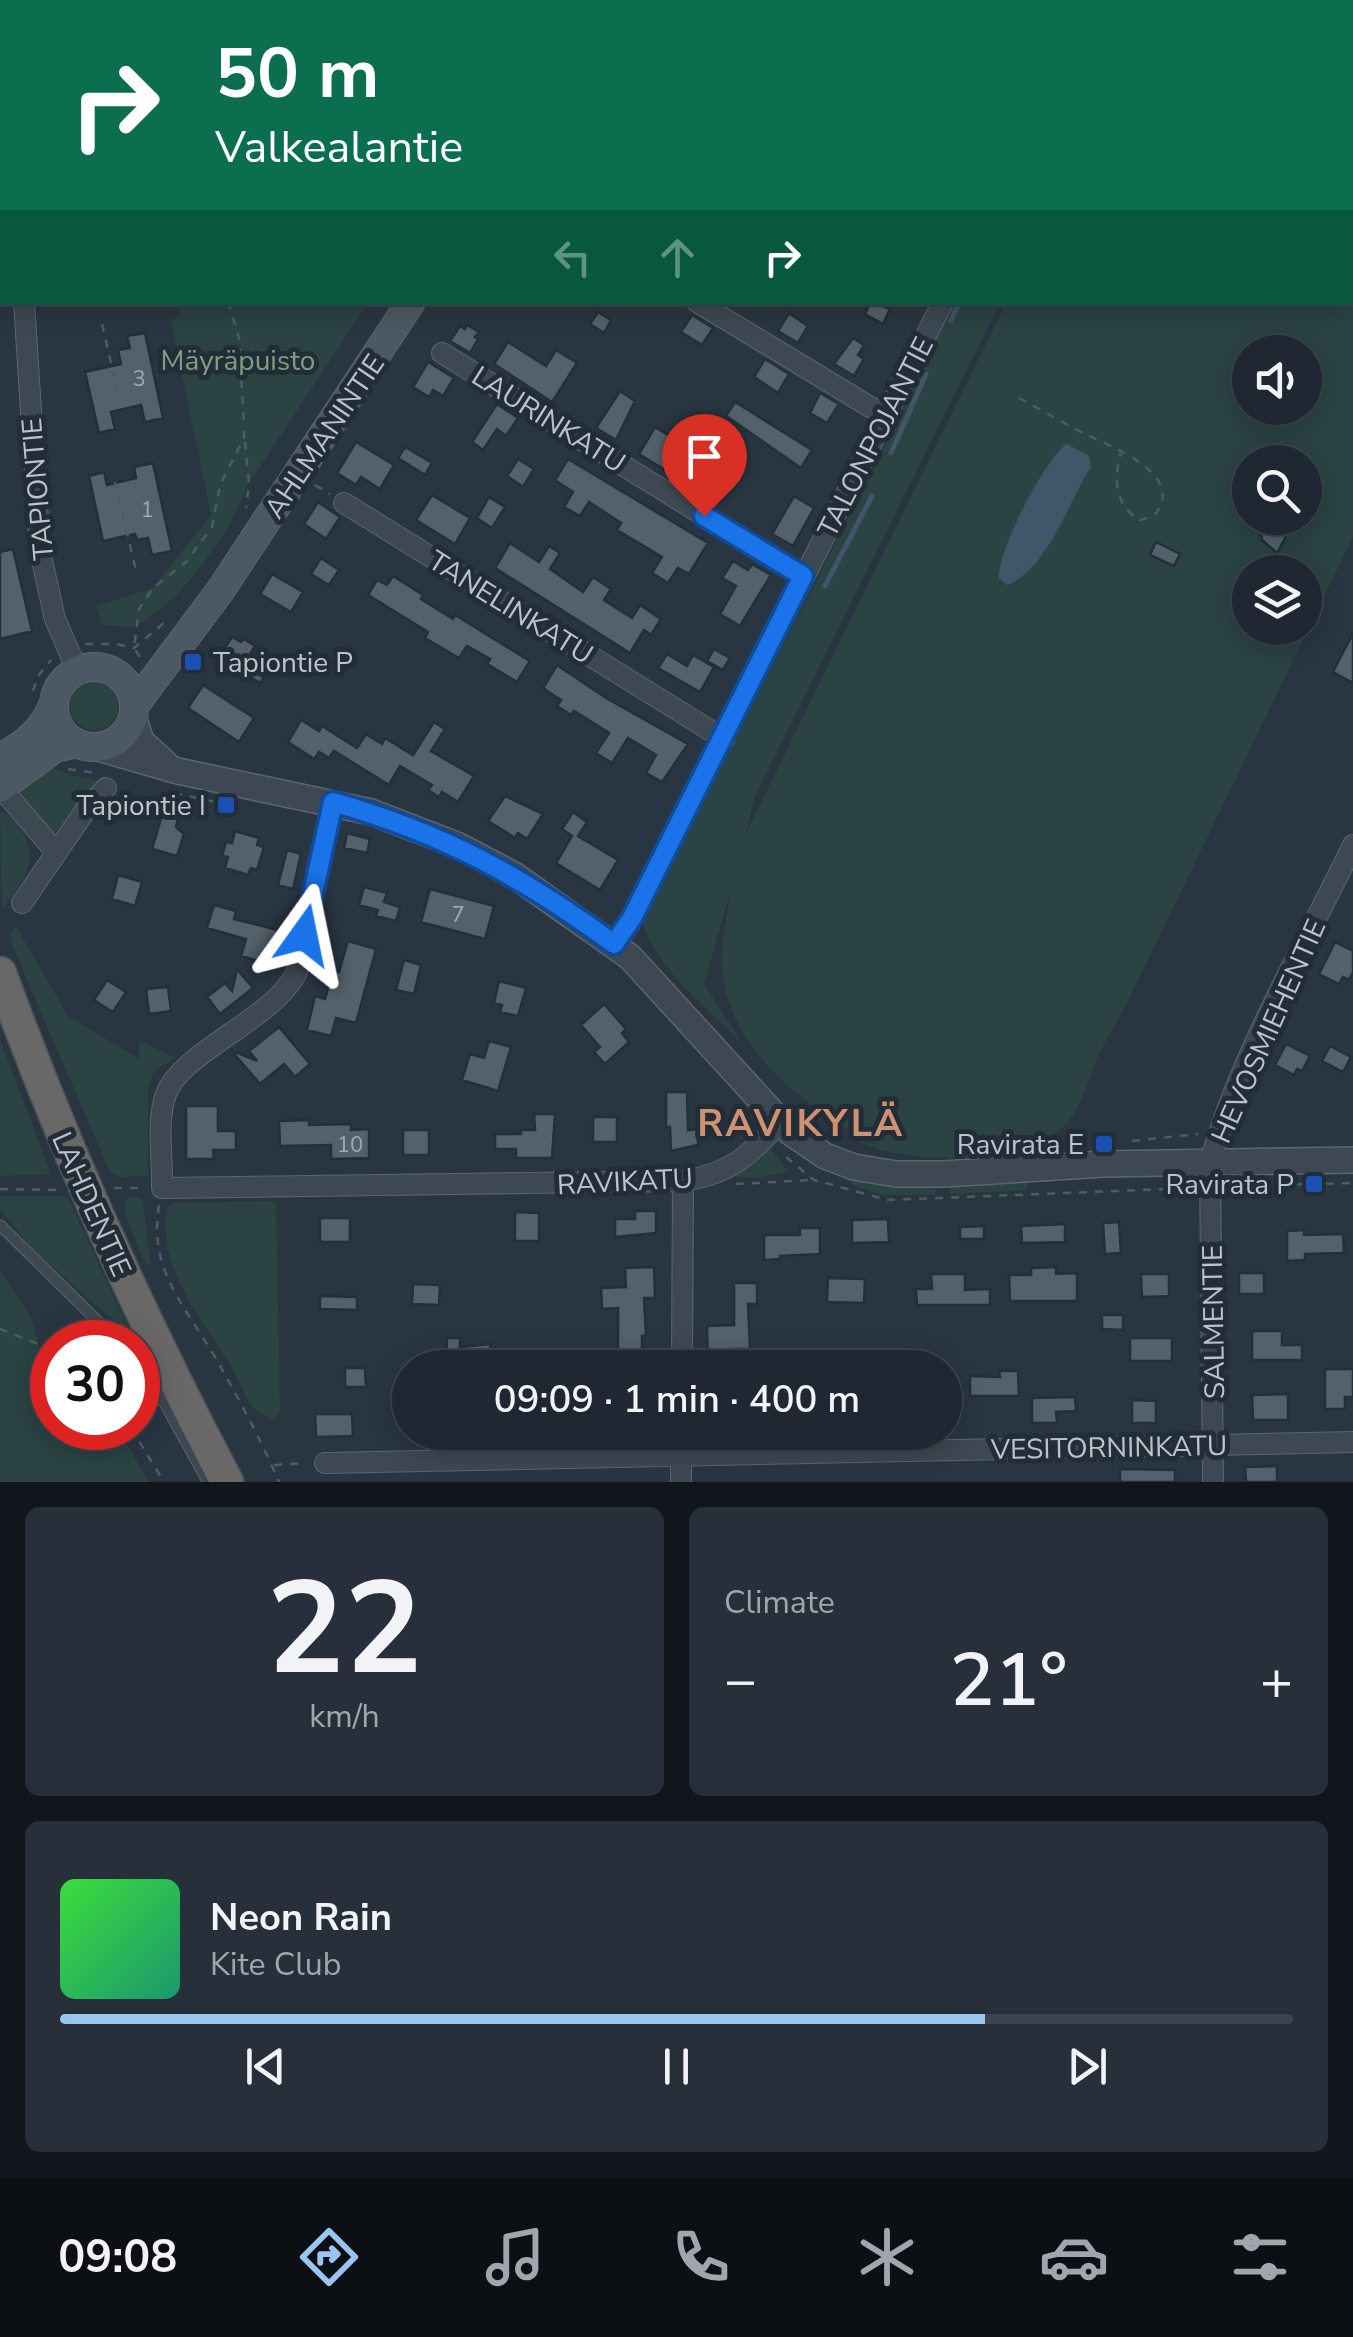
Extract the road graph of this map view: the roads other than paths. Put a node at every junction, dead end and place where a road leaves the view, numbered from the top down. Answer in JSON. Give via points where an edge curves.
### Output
{"nodes":[{"id":1,"x":24,"y":305,"type":"edge"},
{"id":2,"x":409,"y":305,"type":"edge"},
{"id":3,"x":702,"y":305,"type":"edge"},
{"id":4,"x":941,"y":305,"type":"edge"},
{"id":5,"x":442,"y":354,"type":"dead end"},
{"id":6,"x":885,"y":416,"type":"junction"},
{"id":7,"x":344,"y":503,"type":"road end"},
{"id":8,"x":235,"y":568,"type":"junction"},
{"id":9,"x":803,"y":576,"type":"junction"},
{"id":10,"x":67,"y":662,"type":"junction"},
{"id":11,"x":113,"y":671,"type":"junction"},
{"id":12,"x":43,"y":700,"type":"junction"},
{"id":13,"x":134,"y":711,"type":"junction"},
{"id":14,"x":724,"y":739,"type":"junction"},
{"id":15,"x":86,"y":745,"type":"junction"},
{"id":16,"x":0,"y":758,"type":"edge"},
{"id":17,"x":188,"y":773,"type":"junction"},
{"id":18,"x":0,"y":788,"type":"edge"},
{"id":19,"x":106,"y":788,"type":"dead end"},
{"id":20,"x":333,"y":802,"type":"junction"},
{"id":21,"x":1353,"y":844,"type":"edge"},
{"id":22,"x":56,"y":852,"type":"junction"},
{"id":23,"x":22,"y":903,"type":"dead end"},
{"id":24,"x":614,"y":944,"type":"junction"},
{"id":25,"x":0,"y":974,"type":"edge"},
{"id":26,"x":780,"y":1122,"type":"junction"},
{"id":27,"x":1353,"y":1160,"type":"edge"},
{"id":28,"x":1216,"y":1174,"type":"junction"},
{"id":29,"x":683,"y":1181,"type":"junction"},
{"id":30,"x":0,"y":1225,"type":"edge"},
{"id":31,"x":97,"y":1320,"type":"edge"},
{"id":32,"x":682,"y":1350,"type":"edge"},
{"id":33,"x":160,"y":1396,"type":"edge"},
{"id":34,"x":1353,"y":1442,"type":"edge"},
{"id":35,"x":962,"y":1444,"type":"edge"},
{"id":36,"x":1214,"y":1445,"type":"junction"},
{"id":37,"x":549,"y":1450,"type":"edge"},
{"id":38,"x":681,"y":1450,"type":"edge"},
{"id":39,"x":324,"y":1462,"type":"road end"},
{"id":40,"x":208,"y":1482,"type":"edge"},
{"id":41,"x":227,"y":1482,"type":"edge"},
{"id":42,"x":681,"y":1482,"type":"edge"},
{"id":43,"x":1213,"y":1482,"type":"edge"}],
"edges":[{"from":1,"to":10,"type":"street","name":"TAPIONTIE","via":[[40,551]]},
{"from":2,"to":8,"type":"main road","name":"AHLMANINTIE"},
{"from":3,"to":6,"type":"street"},
{"from":4,"to":6,"type":"street","name":"TALONPOJANTIE"},
{"from":5,"to":9,"type":"street","name":"LAURINKATU"},
{"from":6,"to":9,"type":"street","name":"TALONPOJANTIE"},
{"from":7,"to":14,"type":"street","name":"TANELINKATU"},
{"from":8,"to":11,"type":"main road","name":"AHLMANINTIE","via":[[153,655]]},
{"from":8,"to":13,"type":"main road","name":"AHLMANINTIE"},
{"from":9,"to":14,"type":"street","name":"TALONPOJANTIE"},
{"from":10,"to":11,"type":"main road"},
{"from":10,"to":12,"type":"main road","via":[[58,689]]},
{"from":11,"to":13,"type":"main road","via":[[124,681]]},
{"from":12,"to":15,"type":"main road","via":[[58,725]]},
{"from":12,"to":16,"type":"main road","via":[[50,715]]},
{"from":13,"to":15,"type":"main road","via":[[118,740]]},
{"from":13,"to":17,"type":"street","via":[[137,735],[151,754]]},
{"from":14,"to":24,"type":"street","name":"TALONPOJANTIE"},
{"from":15,"to":17,"type":"street"},
{"from":15,"to":18,"type":"main road","via":[[55,748]]},
{"from":17,"to":20,"type":"street"},
{"from":18,"to":22,"type":"street"},
{"from":19,"to":22,"type":"street"},
{"from":20,"to":24,"type":"street","via":[[456,845]]},
{"from":20,"to":29,"type":"street","name":"RAVIKATU","via":[[296,972],[282,994],[168,1088],[162,1188]]},
{"from":21,"to":28,"type":"street","name":"HEVOSMIEHENTIE","via":[[1219,1128]]},
{"from":22,"to":23,"type":"street"},
{"from":24,"to":26,"type":"street"},
{"from":25,"to":41,"type":"highway","name":"LAHDENTIE","via":[[114,1256]]},
{"from":26,"to":28,"type":"street","via":[[824,1156],[896,1174],[1104,1164]]},
{"from":26,"to":29,"type":"street","name":"RAVIKATU","via":[[736,1165]]},
{"from":27,"to":28,"type":"street"},
{"from":28,"to":36,"type":"street","name":"SALMENTIE"},
{"from":29,"to":32,"type":"street"},
{"from":30,"to":31,"type":"lane"},
{"from":33,"to":40,"type":"lane"},
{"from":34,"to":36,"type":"street","name":"VESITORNINKATU"},
{"from":35,"to":36,"type":"street","name":"VESITORNINKATU"},
{"from":36,"to":43,"type":"street","name":"SALMENTIE"},
{"from":37,"to":39,"type":"street","name":"VESITORNINKATU"},
{"from":38,"to":42,"type":"street"}]}
